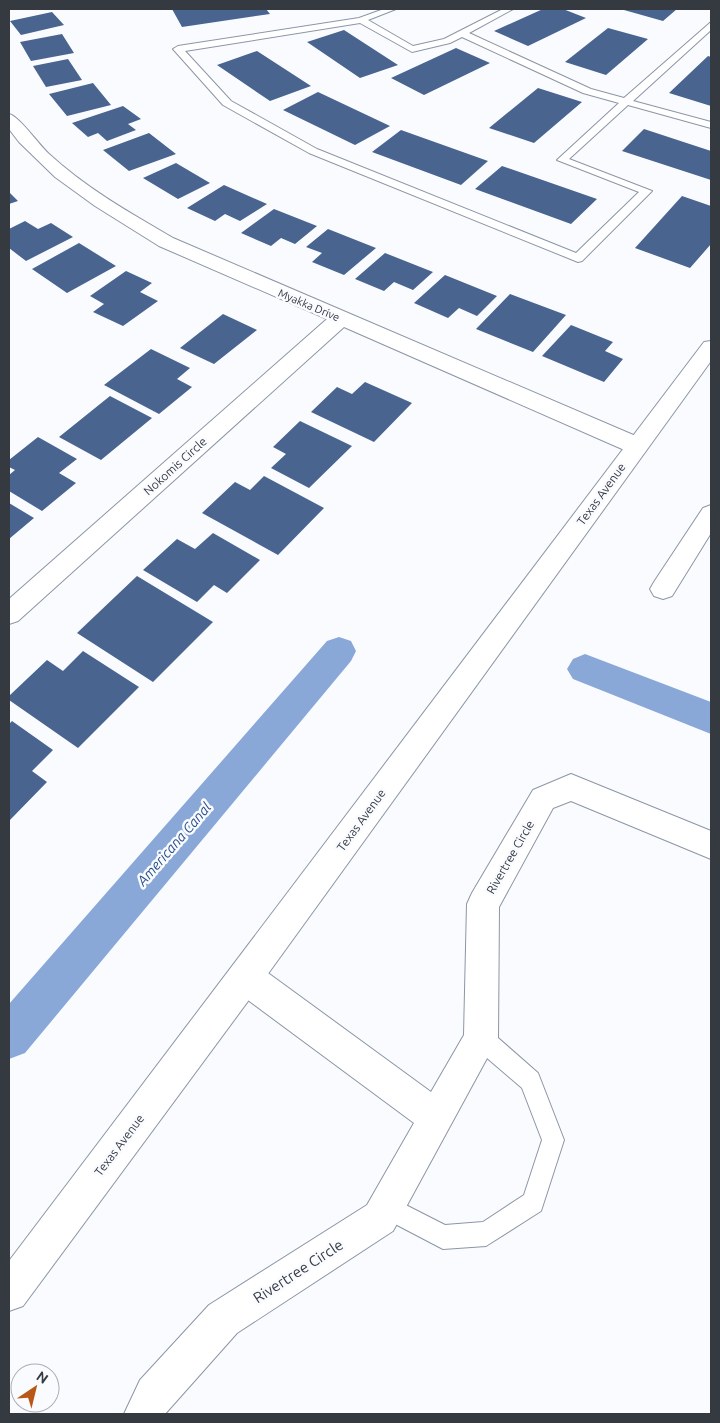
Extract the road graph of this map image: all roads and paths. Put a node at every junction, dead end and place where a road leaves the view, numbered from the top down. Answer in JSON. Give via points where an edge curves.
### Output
{"nodes":[{"id":1,"x":392,"y":9,"type":"edge"},
{"id":2,"x":508,"y":9,"type":"edge"},
{"id":3,"x":360,"y":20,"type":"junction"},
{"id":4,"x":711,"y":26,"type":"edge"},
{"id":5,"x":463,"y":34,"type":"junction"},
{"id":6,"x":627,"y":102,"type":"junction"},
{"id":7,"x":9,"y":118,"type":"edge"},
{"id":8,"x":683,"y":118,"type":"junction"},
{"id":9,"x":711,"y":125,"type":"edge"},
{"id":10,"x":711,"y":129,"type":"edge"},
{"id":11,"x":341,"y":318,"type":"junction"},
{"id":12,"x":711,"y":346,"type":"edge"},
{"id":13,"x":637,"y":446,"type":"junction"},
{"id":14,"x":711,"y":514,"type":"edge"},
{"id":15,"x":663,"y":589,"type":"dead end"},
{"id":16,"x":9,"y":614,"type":"edge"},
{"id":17,"x":711,"y":845,"type":"edge"},
{"id":18,"x":245,"y":977,"type":"junction"},
{"id":19,"x":481,"y":1038,"type":"junction"},
{"id":20,"x":437,"y":1118,"type":"junction"},
{"id":21,"x":386,"y":1207,"type":"junction"},
{"id":22,"x":9,"y":1292,"type":"edge"},
{"id":23,"x":144,"y":1414,"type":"edge"}],
"edges":[{"from":1,"to":3,"type":"lane"},
{"from":2,"to":5,"type":"lane"},
{"from":3,"to":5,"type":"lane","via":[[412,49]]},
{"from":3,"to":6,"type":"lane","via":[[178,49],[227,103],[313,151],[578,258],[646,191],[562,160]]},
{"from":4,"to":6,"type":"lane","via":[[699,41]]},
{"from":5,"to":6,"type":"lane","via":[[587,91]]},
{"from":6,"to":8,"type":"lane"},
{"from":7,"to":11,"type":"street","name":"Myakka Drive","via":[[19,133],[56,169],[96,199],[166,242]]},
{"from":8,"to":9,"type":"lane"},
{"from":8,"to":10,"type":"lane"},
{"from":11,"to":13,"type":"street","name":"Myakka Drive"},
{"from":11,"to":16,"type":"street","name":"Nokomis Circle"},
{"from":12,"to":13,"type":"street","name":"Texas Avenue"},
{"from":13,"to":18,"type":"street","name":"Texas Avenue"},
{"from":14,"to":15,"type":"street"},
{"from":17,"to":19,"type":"street","name":"Rivertree Circle","via":[[571,787],[543,799],[483,904]]},
{"from":18,"to":20,"type":"street"},
{"from":18,"to":22,"type":"street","name":"Texas Avenue"},
{"from":19,"to":20,"type":"street","name":"Rivertree Circle"},
{"from":19,"to":21,"type":"lane","via":[[530,1081],[553,1140],[533,1203],[486,1234],[443,1237]]},
{"from":20,"to":21,"type":"street","name":"Rivertree Circle"},
{"from":21,"to":23,"type":"street","name":"Rivertree Circle","via":[[380,1218],[223,1319],[154,1394]]}]}
